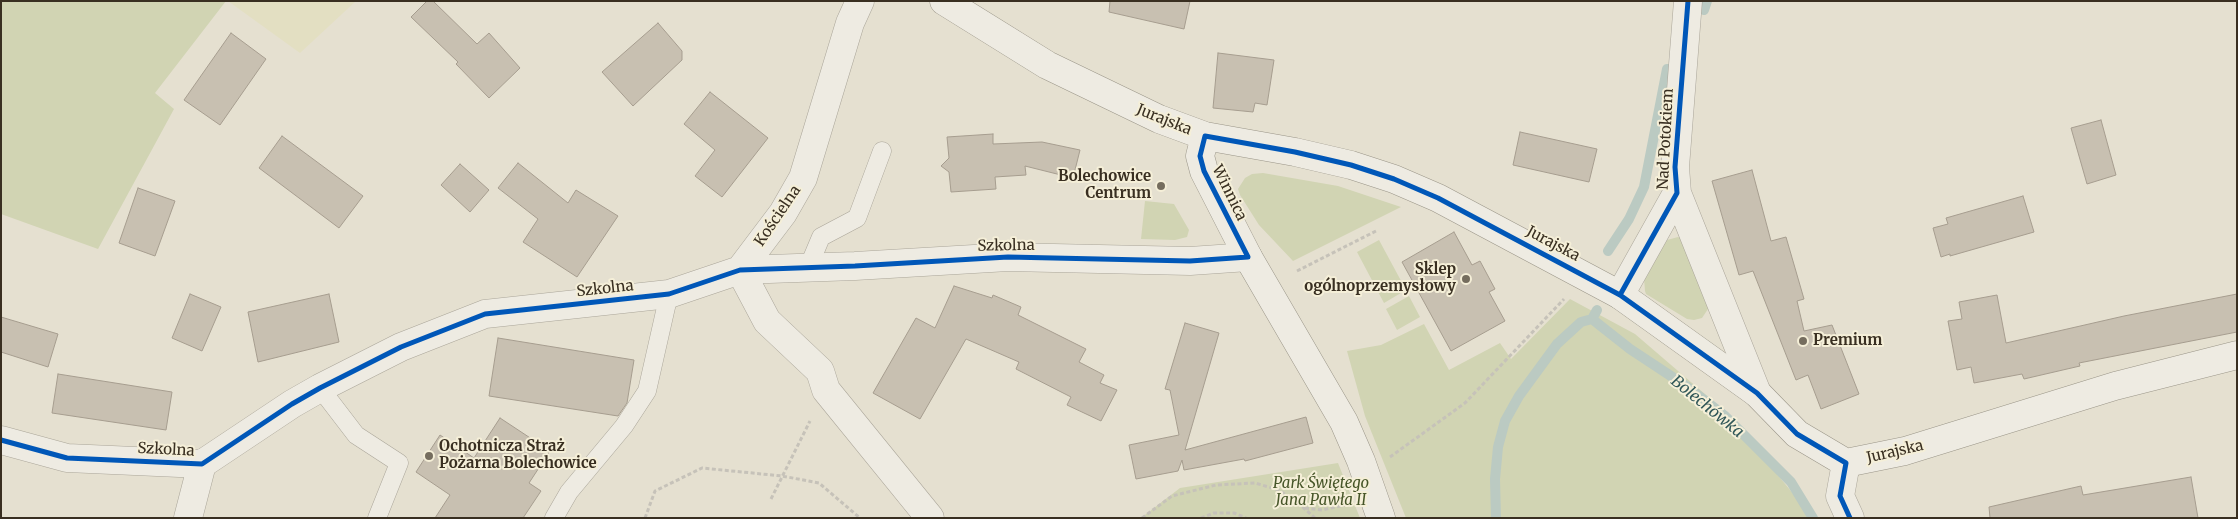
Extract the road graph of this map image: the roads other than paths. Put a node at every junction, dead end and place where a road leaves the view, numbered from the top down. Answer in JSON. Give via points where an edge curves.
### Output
{"nodes":[{"id":1,"x":860,"y":1,"type":"edge"},
{"id":2,"x":944,"y":1,"type":"edge"},
{"id":3,"x":1688,"y":1,"type":"edge"},
{"id":4,"x":1205,"y":136,"type":"junction"},
{"id":5,"x":882,"y":151,"type":"dead end"},
{"id":6,"x":1677,"y":194,"type":"junction"},
{"id":7,"x":1248,"y":257,"type":"junction"},
{"id":8,"x":808,"y":268,"type":"junction"},
{"id":9,"x":740,"y":270,"type":"junction"},
{"id":10,"x":669,"y":294,"type":"junction"},
{"id":11,"x":1620,"y":295,"type":"junction"},
{"id":12,"x":2237,"y":355,"type":"edge"},
{"id":13,"x":320,"y":388,"type":"junction"},
{"id":14,"x":1756,"y":393,"type":"junction"},
{"id":15,"x":1,"y":440,"type":"edge"},
{"id":16,"x":1846,"y":463,"type":"junction"},
{"id":17,"x":202,"y":464,"type":"junction"},
{"id":18,"x":188,"y":518,"type":"edge"},
{"id":19,"x":377,"y":518,"type":"edge"},
{"id":20,"x":554,"y":518,"type":"edge"},
{"id":21,"x":930,"y":518,"type":"edge"},
{"id":22,"x":1381,"y":518,"type":"edge"},
{"id":23,"x":1850,"y":518,"type":"edge"}],
"edges":[{"from":1,"to":9,"type":"street","name":"Kościelna","via":[[850,23],[803,178]]},
{"from":2,"to":4,"type":"street","name":"Jurajska","via":[[1001,38],[1083,84]]},
{"from":3,"to":6,"type":"street","name":"Nad Potokiem","via":[[1675,167]]},
{"from":4,"to":7,"type":"street","name":"Winnica","via":[[1200,156],[1204,171]]},
{"from":4,"to":11,"type":"street","name":"Jurajska","via":[[1314,156],[1394,179],[1438,198]]},
{"from":5,"to":8,"type":"lane","via":[[857,218],[821,237]]},
{"from":6,"to":11,"type":"street","name":"Nad Potokiem"},
{"from":6,"to":14,"type":"street","name":"Nad Potokiem"},
{"from":7,"to":8,"type":"street","name":"Szkolna","via":[[1190,260],[1008,257]]},
{"from":7,"to":22,"type":"street","name":"Winnica","via":[[1344,422]]},
{"from":8,"to":9,"type":"street","name":"Szkolna"},
{"from":9,"to":10,"type":"street","name":"Szkolna"},
{"from":9,"to":21,"type":"street","via":[[767,321],[820,370],[826,390]]},
{"from":10,"to":13,"type":"street","name":"Szkolna","via":[[485,314],[401,347]]},
{"from":10,"to":20,"type":"lane","via":[[647,391],[624,426],[568,492]]},
{"from":11,"to":14,"type":"street","name":"Jurajska"},
{"from":12,"to":16,"type":"street","name":"Jurajska","via":[[2115,386],[1905,451]]},
{"from":13,"to":17,"type":"street","name":"Szkolna"},
{"from":13,"to":19,"type":"lane","via":[[356,435],[399,463]]},
{"from":14,"to":16,"type":"street","name":"Jurajska","via":[[1797,434]]},
{"from":15,"to":17,"type":"street","name":"Szkolna","via":[[67,458]]},
{"from":16,"to":23,"type":"street","via":[[1840,496]]},
{"from":17,"to":18,"type":"street"}]}
